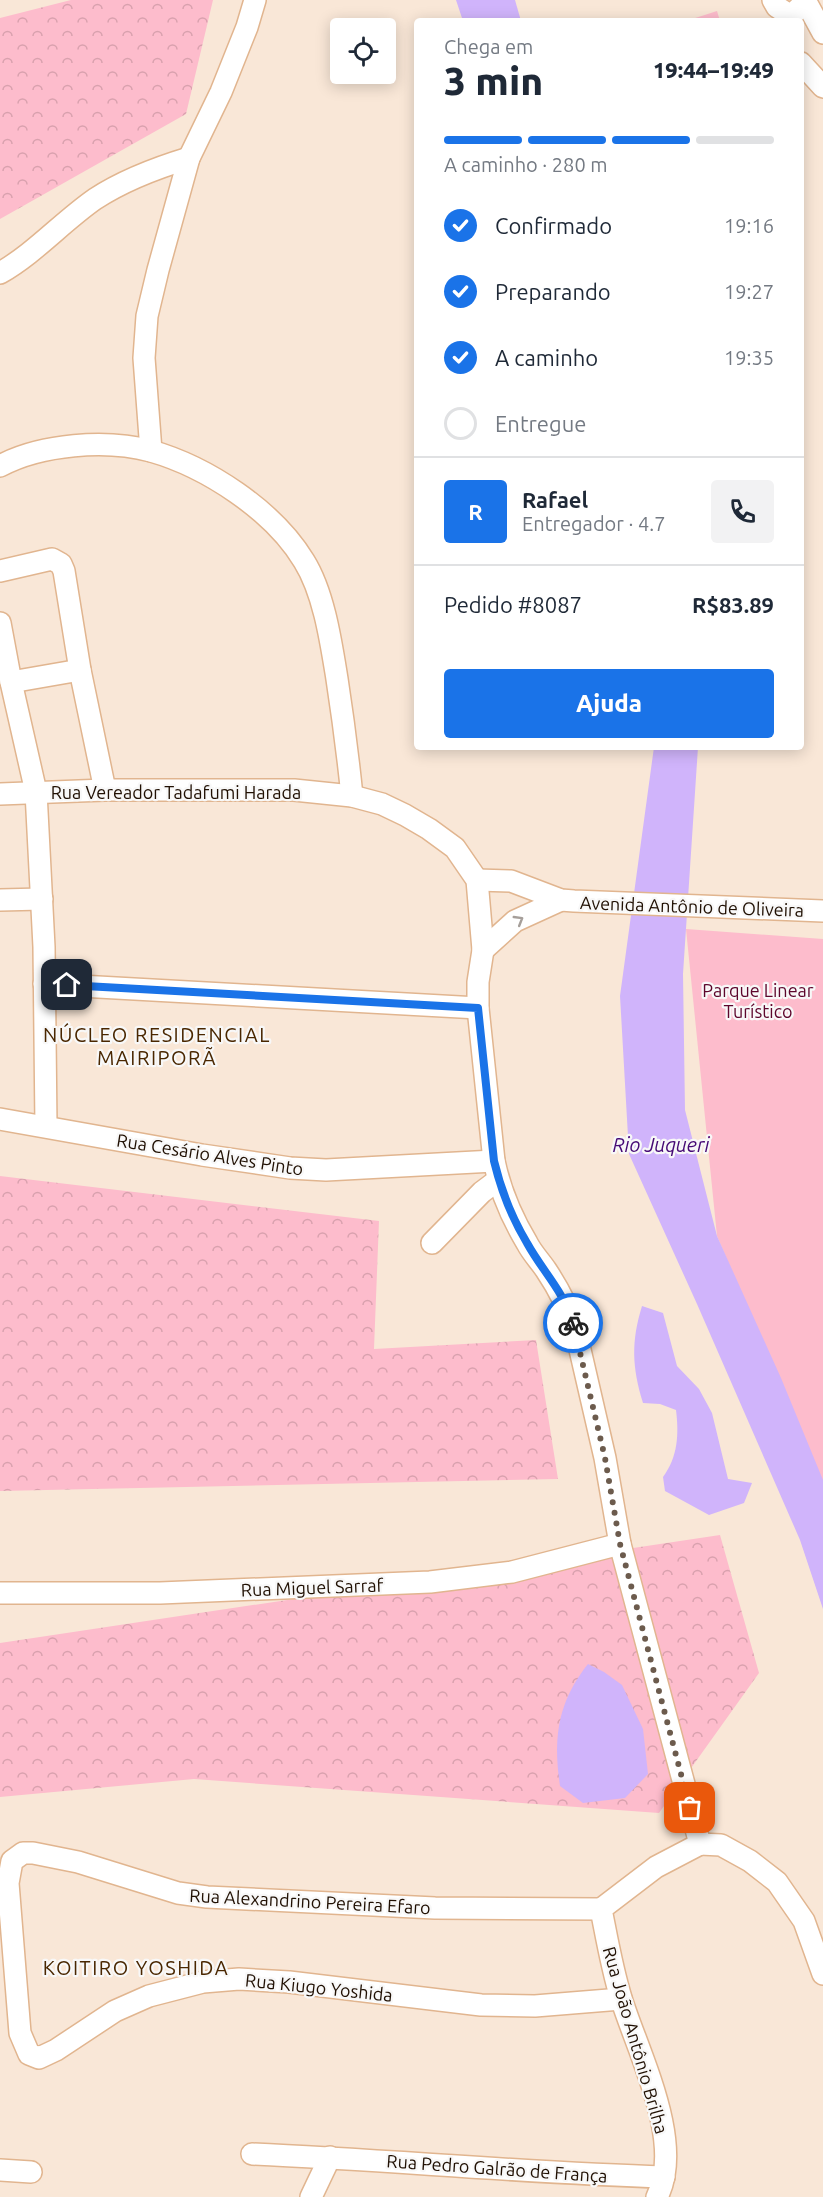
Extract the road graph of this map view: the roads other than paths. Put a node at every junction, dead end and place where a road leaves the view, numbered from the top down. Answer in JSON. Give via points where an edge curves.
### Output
{"nodes":[{"id":1,"x":255,"y":0,"type":"edge"},
{"id":2,"x":763,"y":0,"type":"edge"},
{"id":3,"x":773,"y":0,"type":"edge"},
{"id":4,"x":805,"y":1,"type":"edge"},
{"id":5,"x":771,"y":18,"type":"edge"},
{"id":6,"x":823,"y":33,"type":"edge"},
{"id":7,"x":804,"y":66,"type":"edge"},
{"id":8,"x":823,"y":87,"type":"edge"},
{"id":9,"x":189,"y":158,"type":"junction"},
{"id":10,"x":0,"y":273,"type":"edge"},
{"id":11,"x":150,"y":451,"type":"junction"},
{"id":12,"x":0,"y":466,"type":"edge"},
{"id":13,"x":0,"y":571,"type":"edge"},
{"id":14,"x":0,"y":623,"type":"edge"},
{"id":15,"x":80,"y":670,"type":"junction"},
{"id":16,"x":11,"y":682,"type":"junction"},
{"id":17,"x":105,"y":790,"type":"junction"},
{"id":18,"x":36,"y":792,"type":"junction"},
{"id":19,"x":0,"y":794,"type":"edge"},
{"id":20,"x":352,"y":796,"type":"junction"},
{"id":21,"x":477,"y":880,"type":"junction"},
{"id":22,"x":42,"y":899,"type":"junction"},
{"id":23,"x":0,"y":900,"type":"edge"},
{"id":24,"x":567,"y":901,"type":"junction"},
{"id":25,"x":823,"y":911,"type":"edge"},
{"id":26,"x":483,"y":950,"type":"junction"},
{"id":27,"x":44,"y":984,"type":"junction"},
{"id":28,"x":478,"y":1008,"type":"junction"},
{"id":29,"x":0,"y":1119,"type":"edge"},
{"id":30,"x":46,"y":1126,"type":"junction"},
{"id":31,"x":496,"y":1170,"type":"junction"},
{"id":32,"x":432,"y":1243,"type":"dead end"},
{"id":33,"x":620,"y":1544,"type":"junction"},
{"id":34,"x":0,"y":1593,"type":"edge"},
{"id":35,"x":700,"y":1844,"type":"junction"},
{"id":36,"x":23,"y":1853,"type":"joint"},
{"id":37,"x":601,"y":1909,"type":"junction"},
{"id":38,"x":823,"y":1974,"type":"edge"},
{"id":39,"x":621,"y":1999,"type":"junction"},
{"id":40,"x":252,"y":2154,"type":"dead end"},
{"id":41,"x":330,"y":2157,"type":"junction"},
{"id":42,"x":0,"y":2170,"type":"edge"},
{"id":43,"x":32,"y":2172,"type":"dead end"},
{"id":44,"x":664,"y":2177,"type":"junction"},
{"id":45,"x":311,"y":2197,"type":"edge"},
{"id":46,"x":657,"y":2197,"type":"edge"}],
"edges":[{"from":1,"to":9,"type":"street","via":[[221,92]]},
{"from":2,"to":5,"type":"street"},
{"from":3,"to":4,"type":"street","via":[[788,14]]},
{"from":4,"to":6,"type":"street"},
{"from":7,"to":8,"type":"street"},
{"from":9,"to":10,"type":"street","via":[[151,170],[96,199]]},
{"from":9,"to":11,"type":"street","via":[[147,316],[144,358]]},
{"from":11,"to":12,"type":"street","via":[[82,446],[25,455]]},
{"from":11,"to":20,"type":"street","via":[[202,470],[246,500],[276,526],[305,561],[331,637]]},
{"from":13,"to":15,"type":"street","via":[[49,560],[61,564]]},
{"from":14,"to":16,"type":"street"},
{"from":15,"to":16,"type":"street"},
{"from":15,"to":17,"type":"street"},
{"from":16,"to":18,"type":"street"},
{"from":17,"to":18,"type":"street","name":"Rua Vereador Tadafumi Harada"},
{"from":17,"to":20,"type":"street","name":"Rua Vereador Tadafumi Harada","via":[[294,790]]},
{"from":18,"to":19,"type":"street","name":"Rua Vereador Tadafumi Harada"},
{"from":18,"to":22,"type":"street"},
{"from":20,"to":21,"type":"street","name":"Rua Vereador Tadafumi Harada","via":[[382,804],[429,830],[455,848]]},
{"from":21,"to":24,"type":"street","name":"Avenida Antônio de Oliveira","via":[[511,882]]},
{"from":21,"to":26,"type":"street"},
{"from":22,"to":23,"type":"street"},
{"from":22,"to":27,"type":"street"},
{"from":24,"to":25,"type":"street","name":"Avenida Antônio de Oliveira"},
{"from":26,"to":24,"type":"street","name":"Avenida Antônio de Oliveira","one_way":true,"via":[[514,921]]},
{"from":26,"to":28,"type":"street"},
{"from":27,"to":28,"type":"street"},
{"from":27,"to":30,"type":"street"},
{"from":28,"to":31,"type":"street"},
{"from":29,"to":30,"type":"street","name":"Rua Cesário Alves Pinto"},
{"from":30,"to":31,"type":"street","name":"Rua Cesário Alves Pinto","via":[[290,1168]]},
{"from":31,"to":32,"type":"street","via":[[482,1192]]},
{"from":31,"to":33,"type":"street","via":[[527,1244],[568,1308],[575,1328]]},
{"from":33,"to":34,"type":"street","name":"Rua Miguel Sarraf","via":[[512,1572],[430,1582],[160,1593]]},
{"from":33,"to":35,"type":"street"},
{"from":35,"to":37,"type":"street","via":[[656,1867]]},
{"from":35,"to":38,"type":"street","via":[[721,1845],[777,1882],[804,1921]]},
{"from":36,"to":37,"type":"street","name":"Rua Alexandrino Pereira Efaro","via":[[78,1862],[170,1891],[207,1897],[435,1908]]},
{"from":36,"to":39,"type":"street","name":"Rua Kiugo Yoshida","via":[[12,1861],[8,1882],[20,2033],[33,2057],[46,2056],[115,2011],[149,1996],[203,1982],[289,1982],[481,2006]]},
{"from":37,"to":39,"type":"street","name":"Rua João Antônio Brilha"},
{"from":39,"to":44,"type":"street","name":"Rua João Antônio Brilha","via":[[649,2073],[667,2156]]},
{"from":40,"to":41,"type":"street","name":"Rua Pedro Galrão de França"},
{"from":41,"to":44,"type":"street","name":"Rua Pedro Galrão de França"},
{"from":41,"to":45,"type":"street"},
{"from":42,"to":43,"type":"street"},
{"from":44,"to":46,"type":"street","name":"Rua João Antônio Brilha"}]}
